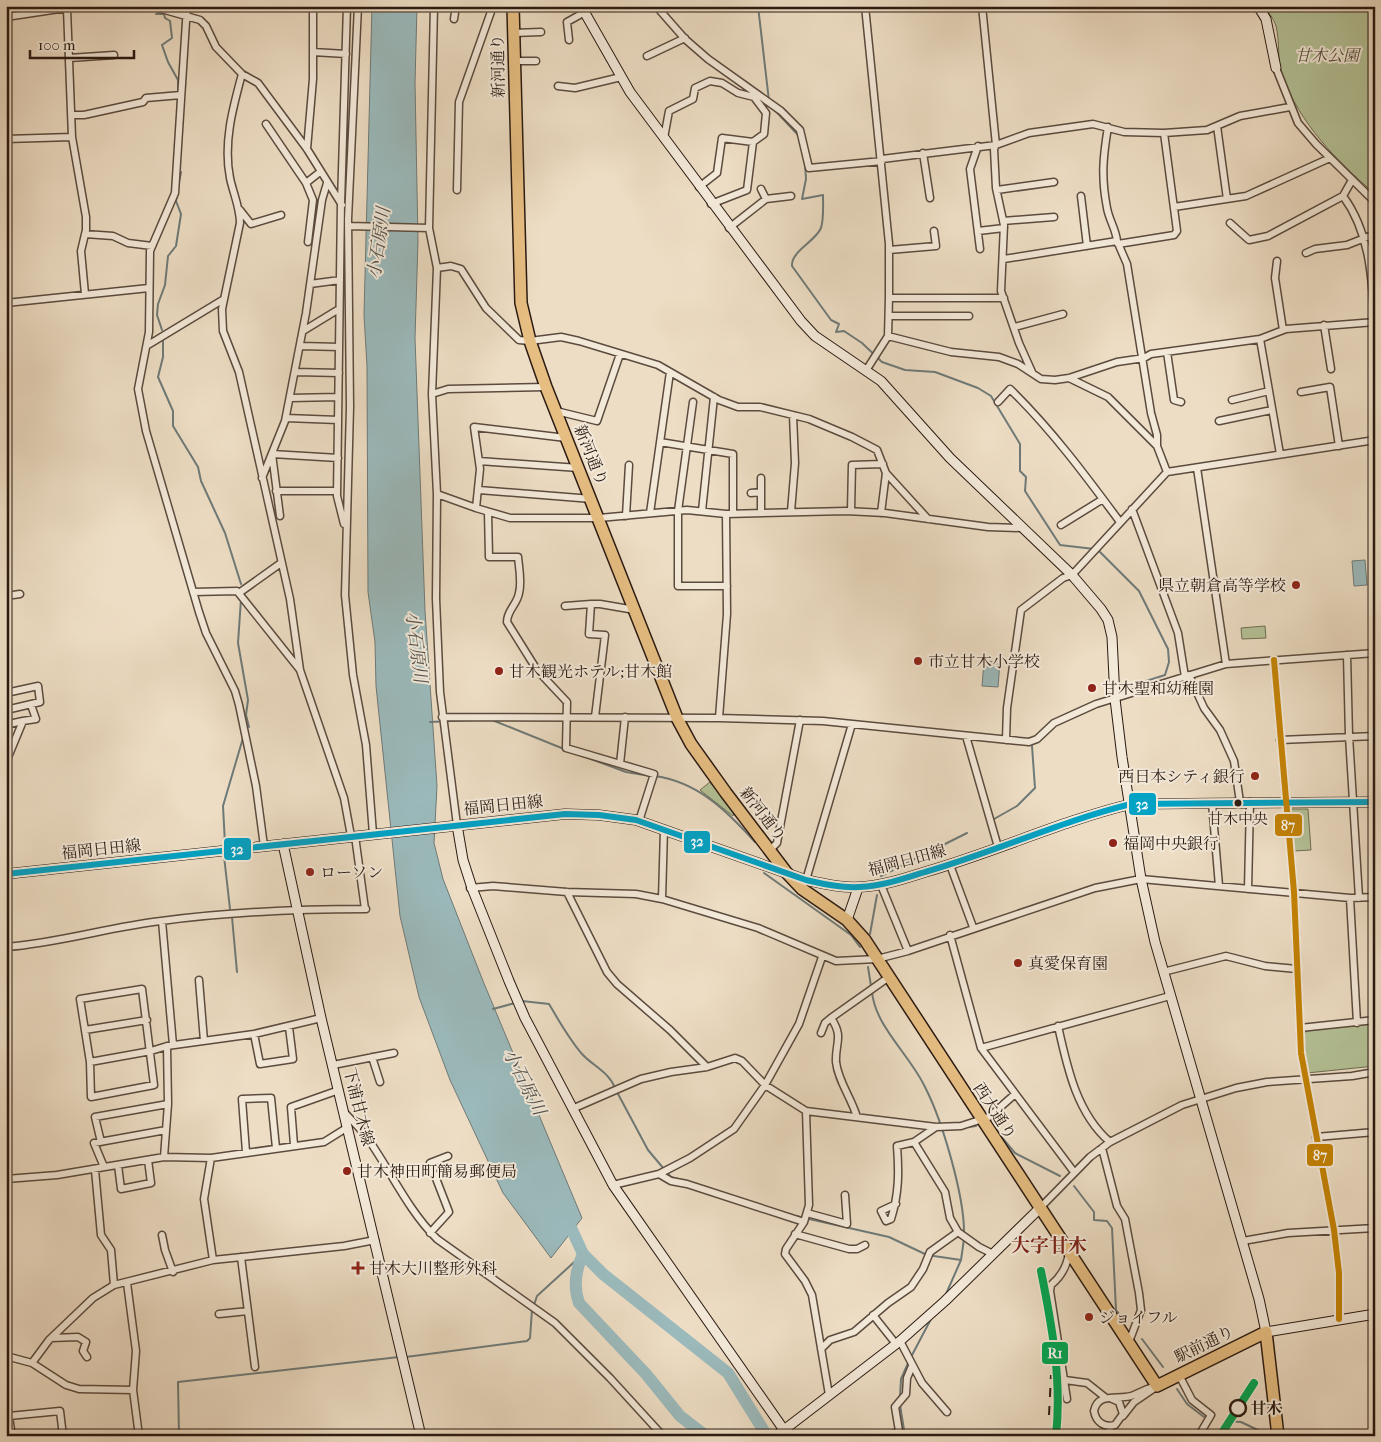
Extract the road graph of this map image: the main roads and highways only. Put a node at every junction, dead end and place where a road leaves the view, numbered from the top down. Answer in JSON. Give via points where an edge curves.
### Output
{"nodes":[{"id":1,"x":513,"y":6,"type":"edge"},
{"id":2,"x":786,"y":872,"type":"joint"},
{"id":3,"x":1157,"y":1386,"type":"joint"},
{"id":4,"x":1278,"y":1436,"type":"edge"}],
"edges":[{"from":1,"to":2,"type":"highway","name":"新河通り","via":[[521,303],[530,341],[677,718],[691,744]]},
{"from":2,"to":3,"type":"highway","name":"西大通り","via":[[802,889],[848,920],[877,959]]},
{"from":3,"to":4,"type":"highway","name":"駅前通り","via":[[1266,1332]]}]}
